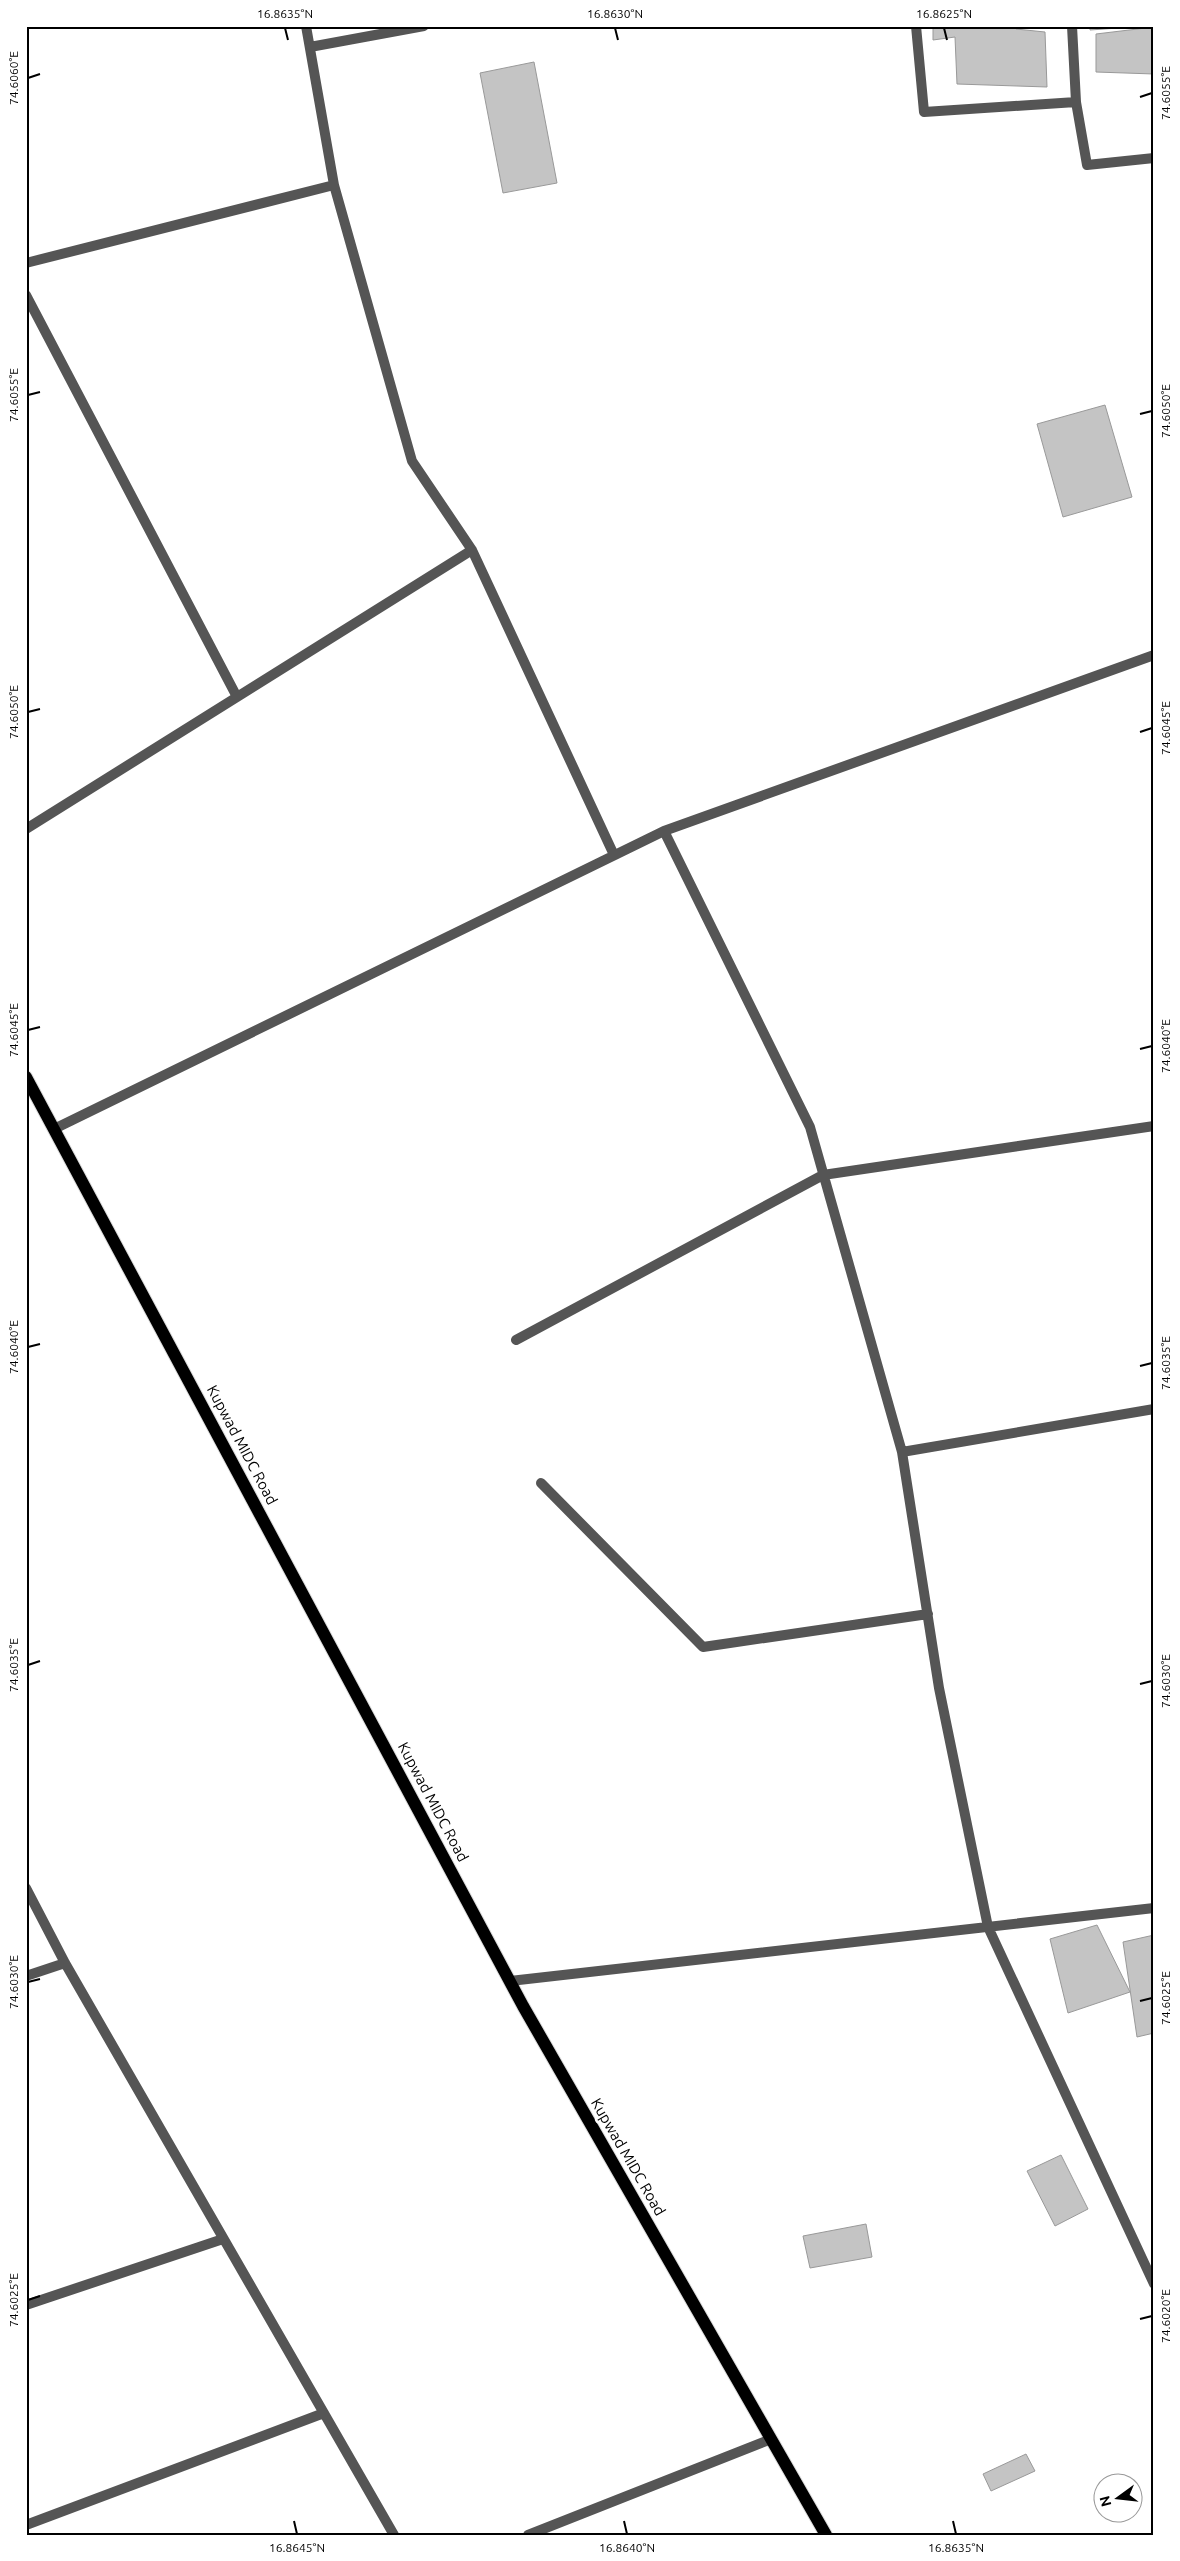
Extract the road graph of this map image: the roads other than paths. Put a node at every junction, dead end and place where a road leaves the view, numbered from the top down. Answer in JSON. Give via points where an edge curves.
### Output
{"nodes":[{"id":1,"x":306,"y":26,"type":"edge"},
{"id":2,"x":424,"y":26,"type":"edge"},
{"id":3,"x":916,"y":26,"type":"edge"},
{"id":4,"x":1072,"y":26,"type":"edge"},
{"id":5,"x":310,"y":47,"type":"junction"},
{"id":6,"x":1076,"y":102,"type":"junction"},
{"id":7,"x":1154,"y":158,"type":"edge"},
{"id":8,"x":334,"y":185,"type":"junction"},
{"id":9,"x":26,"y":263,"type":"edge"},
{"id":10,"x":26,"y":295,"type":"edge"},
{"id":11,"x":472,"y":550,"type":"junction"},
{"id":12,"x":1154,"y":655,"type":"edge"},
{"id":13,"x":237,"y":698,"type":"junction"},
{"id":14,"x":26,"y":829,"type":"edge"},
{"id":15,"x":664,"y":831,"type":"junction"},
{"id":16,"x":614,"y":855,"type":"junction"},
{"id":17,"x":26,"y":1077,"type":"edge"},
{"id":18,"x":1154,"y":1126,"type":"edge"},
{"id":19,"x":54,"y":1129,"type":"junction"},
{"id":20,"x":823,"y":1175,"type":"junction"},
{"id":21,"x":516,"y":1340,"type":"dead end"},
{"id":22,"x":1154,"y":1409,"type":"edge"},
{"id":23,"x":902,"y":1452,"type":"junction"},
{"id":24,"x":541,"y":1483,"type":"dead end"},
{"id":25,"x":928,"y":1614,"type":"junction"},
{"id":26,"x":26,"y":1888,"type":"edge"},
{"id":27,"x":1154,"y":1908,"type":"edge"},
{"id":28,"x":988,"y":1927,"type":"junction"},
{"id":29,"x":65,"y":1962,"type":"junction"},
{"id":30,"x":26,"y":1976,"type":"edge"},
{"id":31,"x":510,"y":1980,"type":"junction"},
{"id":32,"x":223,"y":2239,"type":"junction"},
{"id":33,"x":1154,"y":2284,"type":"edge"},
{"id":34,"x":26,"y":2305,"type":"edge"},
{"id":35,"x":324,"y":2413,"type":"junction"},
{"id":36,"x":771,"y":2439,"type":"junction"},
{"id":37,"x":26,"y":2525,"type":"edge"},
{"id":38,"x":394,"y":2535,"type":"edge"},
{"id":39,"x":528,"y":2535,"type":"edge"},
{"id":40,"x":826,"y":2535,"type":"edge"}],
"edges":[{"from":1,"to":5,"type":"street"},
{"from":2,"to":5,"type":"street"},
{"from":3,"to":6,"type":"street","via":[[924,112]]},
{"from":4,"to":6,"type":"street"},
{"from":5,"to":8,"type":"street"},
{"from":6,"to":7,"type":"street","via":[[1087,165]]},
{"from":8,"to":9,"type":"street"},
{"from":8,"to":11,"type":"street","via":[[412,461]]},
{"from":10,"to":13,"type":"street"},
{"from":11,"to":13,"type":"street"},
{"from":11,"to":16,"type":"street"},
{"from":12,"to":15,"type":"street"},
{"from":13,"to":14,"type":"street"},
{"from":15,"to":16,"type":"street"},
{"from":15,"to":20,"type":"street","via":[[810,1127]]},
{"from":16,"to":19,"type":"street"},
{"from":17,"to":19,"type":"main road","name":"Kupwad MIDC Road"},
{"from":18,"to":20,"type":"street"},
{"from":19,"to":31,"type":"main road","name":"Kupwad MIDC Road"},
{"from":20,"to":21,"type":"street"},
{"from":20,"to":23,"type":"street"},
{"from":22,"to":23,"type":"street"},
{"from":23,"to":25,"type":"street"},
{"from":24,"to":25,"type":"street","via":[[703,1647]]},
{"from":25,"to":28,"type":"street","via":[[939,1688]]},
{"from":26,"to":29,"type":"street"},
{"from":27,"to":28,"type":"street"},
{"from":28,"to":31,"type":"street"},
{"from":28,"to":33,"type":"street"},
{"from":29,"to":30,"type":"street"},
{"from":29,"to":32,"type":"street"},
{"from":31,"to":36,"type":"main road","name":"Kupwad MIDC Road"},
{"from":32,"to":34,"type":"street"},
{"from":32,"to":35,"type":"street"},
{"from":35,"to":37,"type":"street"},
{"from":35,"to":38,"type":"street"},
{"from":36,"to":39,"type":"street"},
{"from":36,"to":40,"type":"main road","name":"Kupwad MIDC Road"}]}
